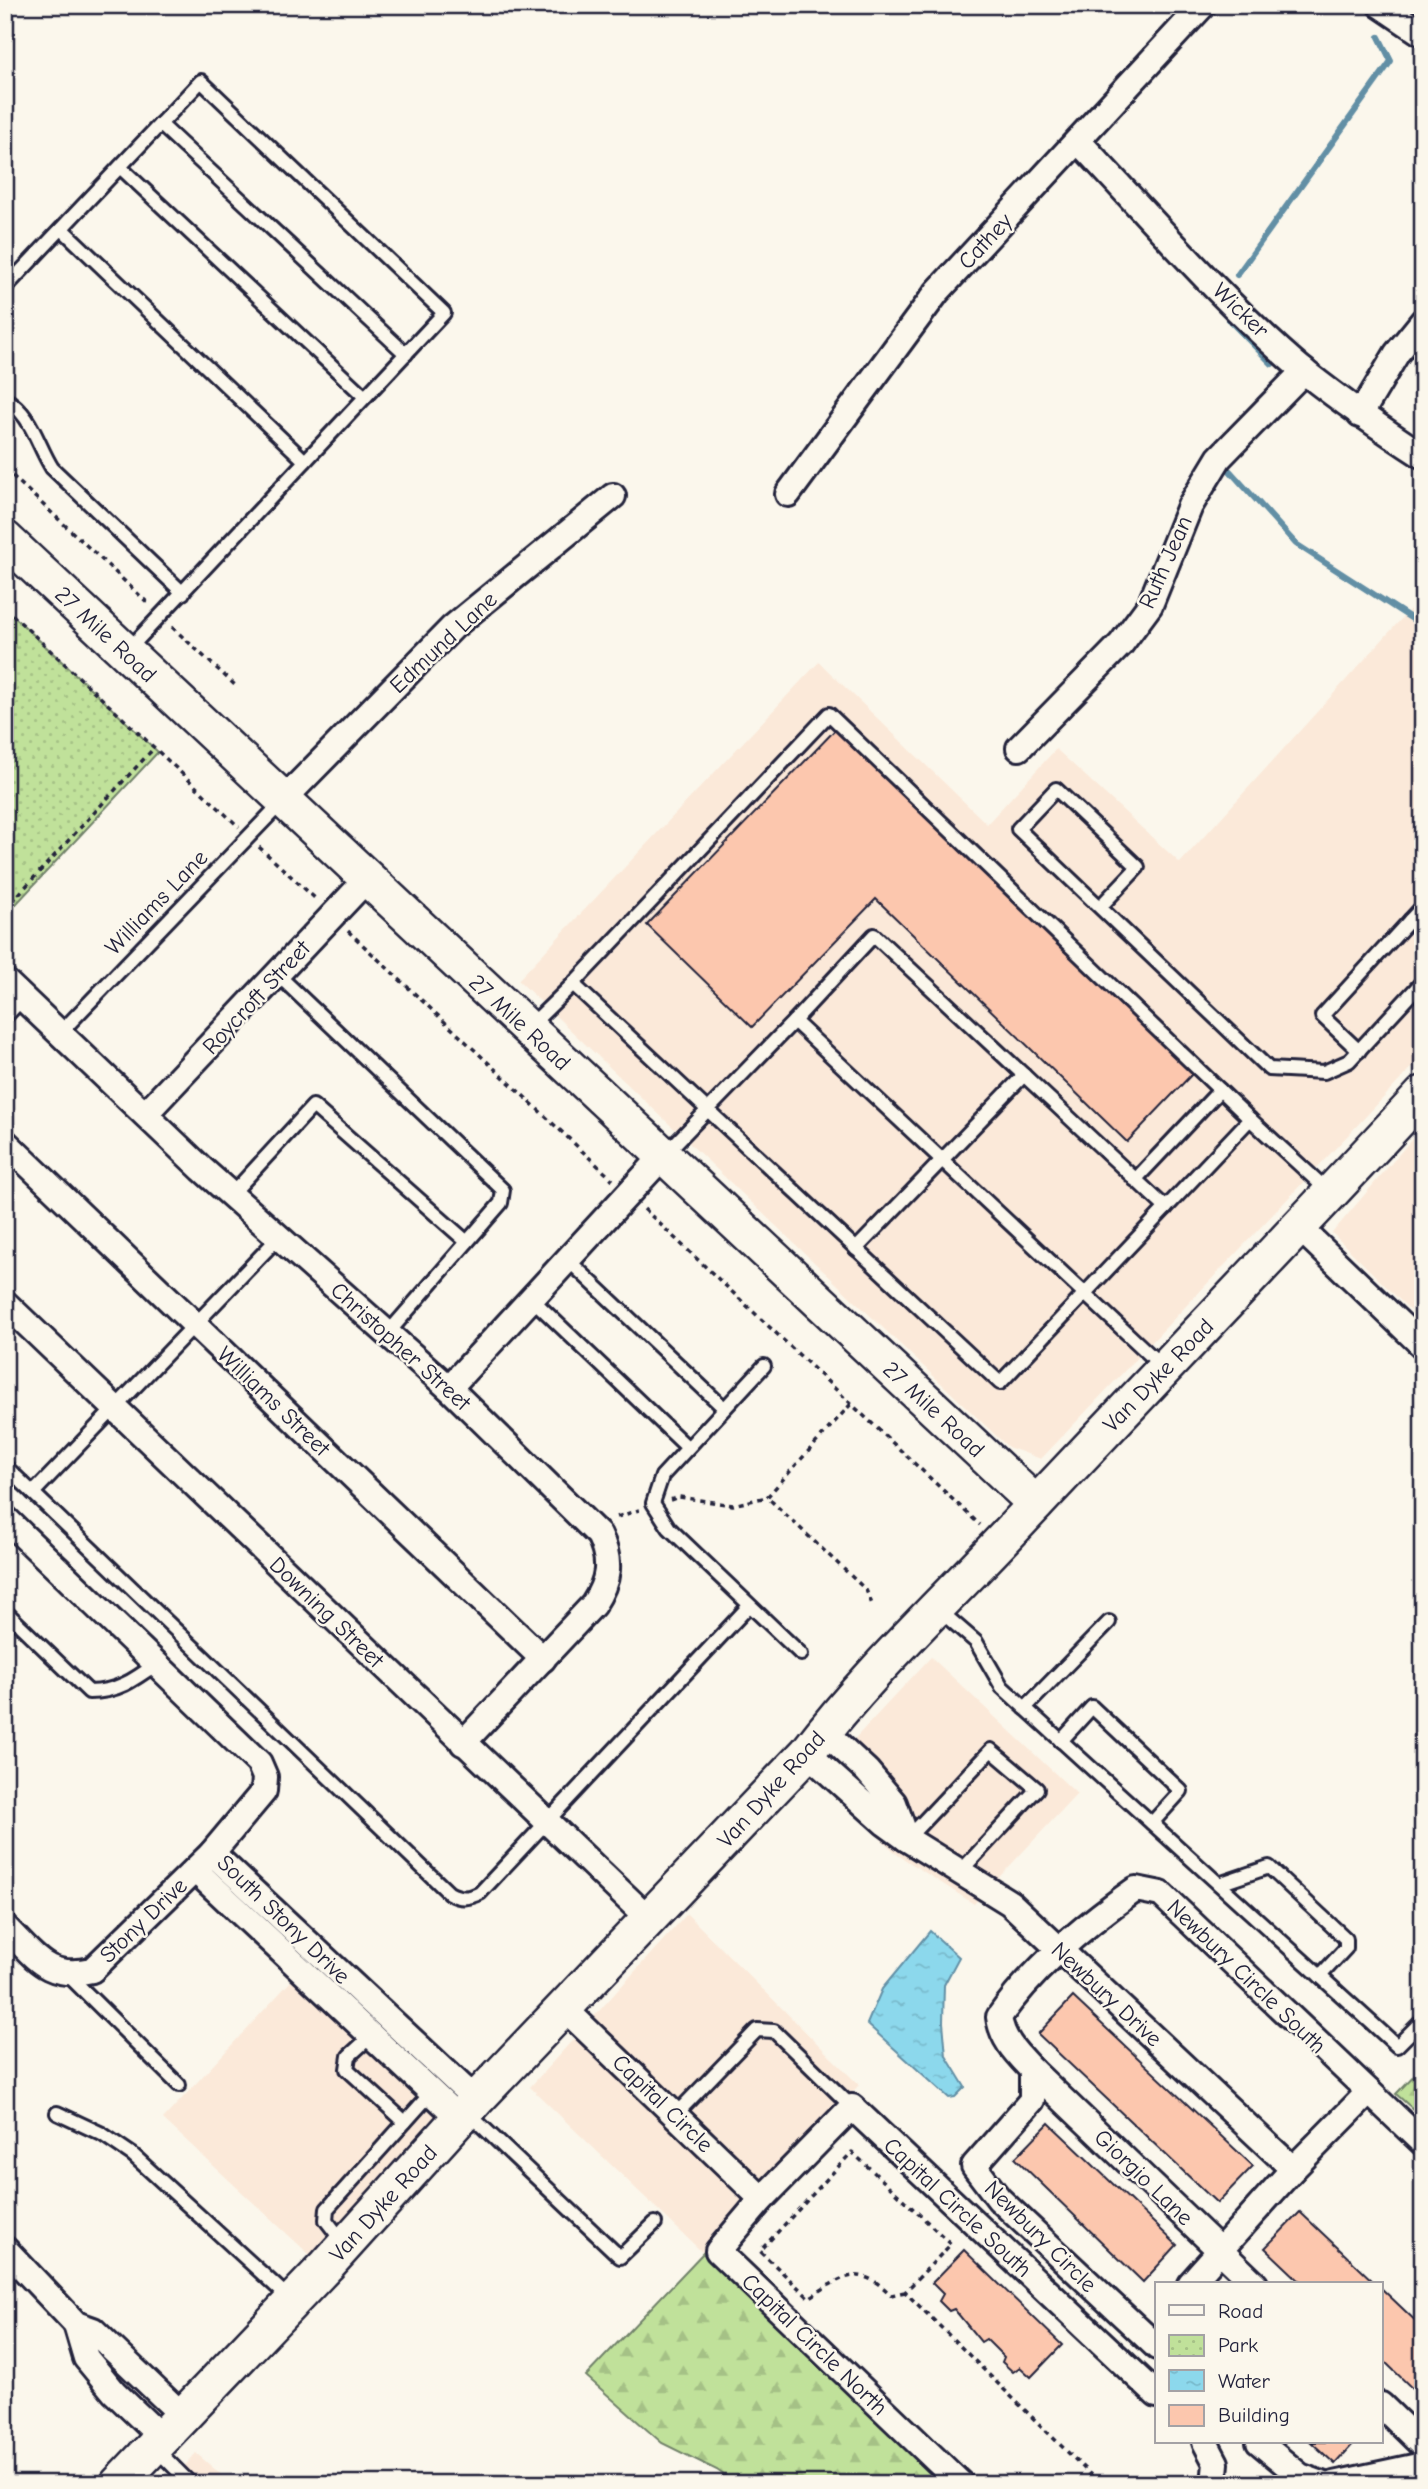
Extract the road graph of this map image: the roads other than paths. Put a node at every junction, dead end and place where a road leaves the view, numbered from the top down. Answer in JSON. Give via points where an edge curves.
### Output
{"nodes":[{"id":1,"x":1203,"y":5,"type":"edge"},
{"id":2,"x":1380,"y":5,"type":"edge"},
{"id":3,"x":1423,"y":34,"type":"edge"},
{"id":4,"x":160,"y":124,"type":"junction"},
{"id":5,"x":1079,"y":142,"type":"junction"},
{"id":6,"x":120,"y":167,"type":"junction"},
{"id":7,"x":62,"y":229,"type":"junction"},
{"id":8,"x":5,"y":288,"type":"edge"},
{"id":9,"x":1423,"y":321,"type":"edge"},
{"id":10,"x":406,"y":355,"type":"junction"},
{"id":11,"x":1304,"y":371,"type":"junction"},
{"id":12,"x":365,"y":397,"type":"junction"},
{"id":13,"x":5,"y":399,"type":"edge"},
{"id":14,"x":1360,"y":415,"type":"junction"},
{"id":15,"x":1423,"y":456,"type":"edge"},
{"id":16,"x":305,"y":461,"type":"junction"},
{"id":17,"x":788,"y":494,"type":"dead end"},
{"id":18,"x":613,"y":496,"type":"dead end"},
{"id":19,"x":5,"y":539,"type":"edge"},
{"id":20,"x":183,"y":593,"type":"junction"},
{"id":21,"x":126,"y":653,"type":"junction"},
{"id":22,"x":1019,"y":748,"type":"dead end"},
{"id":23,"x":283,"y":800,"type":"junction"},
{"id":24,"x":367,"y":879,"type":"junction"},
{"id":25,"x":1423,"y":906,"type":"edge"},
{"id":26,"x":1100,"y":907,"type":"junction"},
{"id":27,"x":1409,"y":920,"type":"junction"},
{"id":28,"x":1423,"y":932,"type":"edge"},
{"id":29,"x":277,"y":974,"type":"junction"},
{"id":30,"x":5,"y":981,"type":"edge"},
{"id":31,"x":1423,"y":981,"type":"edge"},
{"id":32,"x":573,"y":984,"type":"junction"},
{"id":33,"x":23,"y":998,"type":"junction"},
{"id":34,"x":5,"y":1017,"type":"edge"},
{"id":35,"x":794,"y":1021,"type":"junction"},
{"id":36,"x":527,"y":1029,"type":"junction"},
{"id":37,"x":60,"y":1033,"type":"junction"},
{"id":38,"x":1359,"y":1051,"type":"junction"},
{"id":39,"x":1024,"y":1075,"type":"junction"},
{"id":40,"x":1220,"y":1090,"type":"junction"},
{"id":41,"x":1423,"y":1094,"type":"edge"},
{"id":42,"x":708,"y":1110,"type":"junction"},
{"id":43,"x":145,"y":1114,"type":"junction"},
{"id":44,"x":1250,"y":1119,"type":"junction"},
{"id":45,"x":5,"y":1142,"type":"edge"},
{"id":46,"x":663,"y":1156,"type":"junction"},
{"id":47,"x":941,"y":1160,"type":"junction"},
{"id":48,"x":1135,"y":1180,"type":"junction"},
{"id":49,"x":1330,"y":1194,"type":"junction"},
{"id":50,"x":230,"y":1196,"type":"junction"},
{"id":51,"x":1166,"y":1208,"type":"junction"},
{"id":52,"x":1300,"y":1228,"type":"junction"},
{"id":53,"x":279,"y":1237,"type":"junction"},
{"id":54,"x":467,"y":1242,"type":"junction"},
{"id":55,"x":856,"y":1249,"type":"junction"},
{"id":56,"x":568,"y":1260,"type":"junction"},
{"id":57,"x":1084,"y":1294,"type":"junction"},
{"id":58,"x":532,"y":1299,"type":"junction"},
{"id":59,"x":5,"y":1303,"type":"edge"},
{"id":60,"x":195,"y":1325,"type":"junction"},
{"id":61,"x":388,"y":1333,"type":"junction"},
{"id":62,"x":1423,"y":1346,"type":"edge"},
{"id":63,"x":764,"y":1366,"type":"dead end"},
{"id":64,"x":1164,"y":1368,"type":"junction"},
{"id":65,"x":449,"y":1388,"type":"junction"},
{"id":66,"x":115,"y":1408,"type":"junction"},
{"id":67,"x":724,"y":1408,"type":"junction"},
{"id":68,"x":687,"y":1447,"type":"junction"},
{"id":69,"x":5,"y":1466,"type":"edge"},
{"id":70,"x":33,"y":1493,"type":"junction"},
{"id":71,"x":1036,"y":1504,"type":"junction"},
{"id":72,"x":9,"y":1529,"type":"edge"},
{"id":73,"x":749,"y":1606,"type":"junction"},
{"id":74,"x":936,"y":1608,"type":"junction"},
{"id":75,"x":5,"y":1611,"type":"edge"},
{"id":76,"x":1109,"y":1622,"type":"dead end"},
{"id":77,"x":801,"y":1654,"type":"dead end"},
{"id":78,"x":543,"y":1659,"type":"junction"},
{"id":79,"x":156,"y":1664,"type":"junction"},
{"id":80,"x":1025,"y":1708,"type":"junction"},
{"id":81,"x":1061,"y":1741,"type":"junction"},
{"id":82,"x":815,"y":1742,"type":"junction"},
{"id":83,"x":463,"y":1743,"type":"junction"},
{"id":84,"x":546,"y":1823,"type":"junction"},
{"id":85,"x":1152,"y":1823,"type":"junction"},
{"id":86,"x":907,"y":1839,"type":"junction"},
{"id":87,"x":203,"y":1861,"type":"junction"},
{"id":88,"x":960,"y":1872,"type":"junction"},
{"id":89,"x":1219,"y":1884,"type":"junction"},
{"id":90,"x":650,"y":1920,"type":"junction"},
{"id":91,"x":5,"y":1927,"type":"edge"},
{"id":92,"x":1060,"y":1951,"type":"junction"},
{"id":93,"x":68,"y":1975,"type":"junction"},
{"id":94,"x":1320,"y":1976,"type":"junction"},
{"id":95,"x":564,"y":2008,"type":"junction"},
{"id":96,"x":1423,"y":2020,"type":"edge"},
{"id":97,"x":371,"y":2036,"type":"junction"},
{"id":98,"x":1032,"y":2070,"type":"junction"},
{"id":99,"x":179,"y":2085,"type":"dead end"},
{"id":100,"x":432,"y":2092,"type":"junction"},
{"id":101,"x":1369,"y":2092,"type":"junction"},
{"id":102,"x":852,"y":2107,"type":"junction"},
{"id":103,"x":467,"y":2110,"type":"junction"},
{"id":104,"x":57,"y":2113,"type":"dead end"},
{"id":105,"x":675,"y":2115,"type":"junction"},
{"id":106,"x":405,"y":2122,"type":"junction"},
{"id":107,"x":1423,"y":2143,"type":"edge"},
{"id":108,"x":974,"y":2166,"type":"junction"},
{"id":109,"x":1293,"y":2169,"type":"junction"},
{"id":110,"x":944,"y":2194,"type":"junction"},
{"id":111,"x":762,"y":2199,"type":"junction"},
{"id":112,"x":655,"y":2223,"type":"dead end"},
{"id":113,"x":345,"y":2245,"type":"junction"},
{"id":114,"x":5,"y":2249,"type":"edge"},
{"id":115,"x":1221,"y":2251,"type":"junction"},
{"id":116,"x":1192,"y":2282,"type":"edge"},
{"id":117,"x":1253,"y":2282,"type":"edge"},
{"id":118,"x":292,"y":2302,"type":"junction"},
{"id":119,"x":1152,"y":2334,"type":"edge"},
{"id":120,"x":1155,"y":2393,"type":"edge"},
{"id":121,"x":1382,"y":2406,"type":"edge"},
{"id":122,"x":166,"y":2434,"type":"junction"},
{"id":123,"x":1206,"y":2444,"type":"edge"},
{"id":124,"x":1261,"y":2444,"type":"edge"},
{"id":125,"x":1423,"y":2446,"type":"edge"},
{"id":126,"x":1423,"y":2465,"type":"edge"},
{"id":127,"x":118,"y":2484,"type":"edge"},
{"id":128,"x":191,"y":2484,"type":"edge"},
{"id":129,"x":961,"y":2484,"type":"edge"},
{"id":130,"x":1214,"y":2484,"type":"edge"},
{"id":131,"x":1322,"y":2484,"type":"edge"},
{"id":132,"x":1334,"y":2484,"type":"edge"}],
"edges":[{"from":1,"to":5,"type":"street","name":"Cathey"},
{"from":2,"to":3,"type":"street"},
{"from":4,"to":6,"type":"lane"},
{"from":4,"to":10,"type":"lane"},
{"from":4,"to":10,"type":"lane","via":[[201,81],[444,313]]},
{"from":5,"to":11,"type":"street","name":"Wicker","via":[[1228,299]]},
{"from":5,"to":17,"type":"street","name":"Cathey","via":[[937,292]]},
{"from":6,"to":7,"type":"lane"},
{"from":6,"to":12,"type":"lane"},
{"from":7,"to":8,"type":"lane"},
{"from":7,"to":16,"type":"lane"},
{"from":9,"to":14,"type":"street"},
{"from":10,"to":12,"type":"lane"},
{"from":11,"to":14,"type":"street","name":"Wicker"},
{"from":11,"to":22,"type":"street","name":"Ruth Jean","via":[[1219,458],[1190,506],[1150,605],[1122,644]]},
{"from":12,"to":16,"type":"lane"},
{"from":13,"to":20,"type":"lane","via":[[26,417],[52,468]]},
{"from":14,"to":15,"type":"street","name":"Wicker"},
{"from":16,"to":20,"type":"lane"},
{"from":18,"to":23,"type":"street","name":"Edmund Lane","via":[[453,627]]},
{"from":19,"to":21,"type":"street","name":"27 Mile Road"},
{"from":20,"to":21,"type":"lane"},
{"from":21,"to":23,"type":"street","name":"27 Mile Road"},
{"from":23,"to":24,"type":"street","name":"27 Mile Road"},
{"from":23,"to":37,"type":"lane","name":"Williams Lane"},
{"from":24,"to":29,"type":"street","name":"Roycroft Street"},
{"from":24,"to":36,"type":"street","name":"27 Mile Road"},
{"from":25,"to":27,"type":"lane"},
{"from":26,"to":26,"type":"lane","via":[[1018,829],[1056,789],[1138,867]]},
{"from":26,"to":38,"type":"lane","via":[[1269,1069],[1324,1072]]},
{"from":27,"to":28,"type":"lane"},
{"from":27,"to":38,"type":"lane","via":[[1322,1017]]},
{"from":29,"to":43,"type":"street","name":"Roycroft Street"},
{"from":29,"to":54,"type":"lane","via":[[503,1190],[501,1203]]},
{"from":30,"to":33,"type":"street","name":"Christopher Street"},
{"from":31,"to":38,"type":"lane"},
{"from":32,"to":36,"type":"lane"},
{"from":32,"to":40,"type":"lane","via":[[829,714]]},
{"from":32,"to":42,"type":"lane"},
{"from":33,"to":34,"type":"lane"},
{"from":33,"to":37,"type":"street","name":"Christopher Street"},
{"from":35,"to":39,"type":"lane","via":[[874,935]]},
{"from":35,"to":42,"type":"lane"},
{"from":35,"to":47,"type":"lane"},
{"from":36,"to":46,"type":"street","name":"27 Mile Road"},
{"from":37,"to":43,"type":"street","name":"Christopher Street"},
{"from":39,"to":47,"type":"lane"},
{"from":39,"to":48,"type":"lane"},
{"from":40,"to":44,"type":"lane"},
{"from":40,"to":48,"type":"lane"},
{"from":41,"to":49,"type":"street","name":"Van Dyke Road"},
{"from":42,"to":46,"type":"lane"},
{"from":42,"to":55,"type":"lane"},
{"from":43,"to":50,"type":"street","name":"Christopher Street"},
{"from":44,"to":49,"type":"lane"},
{"from":44,"to":51,"type":"lane"},
{"from":45,"to":60,"type":"street","name":"Williams Street"},
{"from":46,"to":56,"type":"street"},
{"from":46,"to":71,"type":"street","name":"27 Mile Road"},
{"from":47,"to":55,"type":"lane"},
{"from":47,"to":57,"type":"lane"},
{"from":48,"to":51,"type":"lane"},
{"from":49,"to":52,"type":"street","name":"Van Dyke Road"},
{"from":50,"to":53,"type":"street","name":"Christopher Street"},
{"from":50,"to":54,"type":"lane","via":[[313,1106]]},
{"from":51,"to":57,"type":"lane"},
{"from":52,"to":62,"type":"street"},
{"from":52,"to":64,"type":"street","name":"Van Dyke Road"},
{"from":53,"to":60,"type":"lane"},
{"from":53,"to":61,"type":"street","name":"Christopher Street"},
{"from":54,"to":61,"type":"lane"},
{"from":55,"to":57,"type":"lane","via":[[1000,1383]]},
{"from":56,"to":58,"type":"street"},
{"from":56,"to":67,"type":"lane"},
{"from":57,"to":64,"type":"lane"},
{"from":58,"to":65,"type":"street"},
{"from":58,"to":68,"type":"lane"},
{"from":59,"to":66,"type":"street","name":"Downing Street"},
{"from":60,"to":66,"type":"lane"},
{"from":60,"to":78,"type":"street","name":"Williams Street"},
{"from":61,"to":65,"type":"street","name":"Christopher Street"},
{"from":63,"to":67,"type":"lane"},
{"from":64,"to":71,"type":"street","name":"Van Dyke Road"},
{"from":65,"to":78,"type":"street","name":"Christopher Street","via":[[588,1521],[606,1550],[608,1571],[601,1592]]},
{"from":66,"to":70,"type":"lane"},
{"from":66,"to":83,"type":"street","name":"Downing Street"},
{"from":67,"to":68,"type":"lane"},
{"from":68,"to":73,"type":"lane","via":[[662,1476],[654,1505],[669,1528]]},
{"from":69,"to":70,"type":"lane"},
{"from":70,"to":84,"type":"lane","via":[[458,1898],[480,1893]]},
{"from":71,"to":74,"type":"street","name":"Van Dyke Road"},
{"from":72,"to":79,"type":"street","name":"South Stony Drive"},
{"from":73,"to":77,"type":"lane"},
{"from":73,"to":84,"type":"lane"},
{"from":74,"to":80,"type":"lane","via":[[976,1642],[1002,1687]]},
{"from":74,"to":82,"type":"street","name":"Van Dyke Road"},
{"from":75,"to":79,"type":"lane","via":[[89,1692],[108,1692],[131,1683]]},
{"from":76,"to":80,"type":"lane"},
{"from":78,"to":83,"type":"street","name":"Christopher Street"},
{"from":79,"to":87,"type":"street","name":"South Stony Drive","via":[[259,1763],[265,1777],[264,1791]]},
{"from":80,"to":81,"type":"lane"},
{"from":81,"to":85,"type":"lane"},
{"from":81,"to":85,"type":"lane","via":[[1092,1707],[1181,1791]]},
{"from":82,"to":86,"type":"street","via":[[867,1771],[894,1803]]},
{"from":82,"to":90,"type":"street","name":"Van Dyke Road"},
{"from":83,"to":84,"type":"street","name":"Downing Street"},
{"from":84,"to":90,"type":"street","name":"Downing Street"},
{"from":85,"to":89,"type":"lane"},
{"from":86,"to":88,"type":"street","name":"Newbury Drive"},
{"from":86,"to":88,"type":"lane","via":[[991,1750],[1037,1789]]},
{"from":87,"to":93,"type":"street","name":"Stony Drive","via":[[92,1970]]},
{"from":87,"to":97,"type":"street","name":"South Stony Drive"},
{"from":87,"to":103,"type":"street","name":"South Stony Drive"},
{"from":88,"to":92,"type":"street","name":"Newbury Drive","via":[[1010,1903]]},
{"from":89,"to":94,"type":"lane"},
{"from":89,"to":94,"type":"lane","via":[[1269,1867],[1346,1938],[1346,1948]]},
{"from":90,"to":95,"type":"street","name":"Van Dyke Road"},
{"from":91,"to":93,"type":"street","via":[[48,1968]]},
{"from":92,"to":98,"type":"street","via":[[1018,1990],[999,2017],[1012,2050]]},
{"from":92,"to":101,"type":"street","name":"Newbury Circle South","via":[[1136,1889],[1161,1894]]},
{"from":92,"to":109,"type":"street","name":"Newbury Drive"},
{"from":93,"to":99,"type":"lane"},
{"from":94,"to":96,"type":"lane","via":[[1397,2046]]},
{"from":95,"to":103,"type":"street","name":"Van Dyke Road"},
{"from":95,"to":105,"type":"street","name":"Capital Circle"},
{"from":97,"to":100,"type":"street","name":"South Stony Drive"},
{"from":97,"to":106,"type":"lane","via":[[349,2056],[347,2069]]},
{"from":98,"to":108,"type":"street","name":"Newbury Circle","via":[[1032,2099]]},
{"from":98,"to":115,"type":"street","name":"Giorgio Lane"},
{"from":100,"to":103,"type":"street","name":"South Stony Drive"},
{"from":100,"to":106,"type":"lane"},
{"from":101,"to":107,"type":"street","name":"Newbury Circle South"},
{"from":101,"to":109,"type":"street"},
{"from":102,"to":105,"type":"lane","via":[[774,2031],[757,2031]]},
{"from":102,"to":110,"type":"street","name":"Capital Circle South"},
{"from":102,"to":111,"type":"street"},
{"from":103,"to":112,"type":"lane","via":[[620,2257]]},
{"from":103,"to":113,"type":"street","name":"Van Dyke Road"},
{"from":104,"to":118,"type":"lane","via":[[133,2155]]},
{"from":105,"to":111,"type":"street","name":"Capital Circle"},
{"from":106,"to":113,"type":"lane","via":[[327,2208],[326,2220]]},
{"from":108,"to":110,"type":"street"},
{"from":108,"to":119,"type":"street","name":"Newbury Circle","via":[[999,2199]]},
{"from":109,"to":115,"type":"street"},
{"from":110,"to":120,"type":"street","name":"Capital Circle South"},
{"from":111,"to":129,"type":"street","name":"Capital Circle North","via":[[718,2251]]},
{"from":113,"to":118,"type":"street","name":"Van Dyke Road"},
{"from":114,"to":122,"type":"street","via":[[76,2323],[93,2330]]},
{"from":115,"to":116,"type":"street"},
{"from":115,"to":117,"type":"street","name":"Giorgio Lane"},
{"from":118,"to":122,"type":"street","name":"Van Dyke Road"},
{"from":121,"to":125,"type":"street"},
{"from":122,"to":127,"type":"street","name":"Van Dyke Road"},
{"from":122,"to":128,"type":"lane"},
{"from":123,"to":130,"type":"street","via":[[1216,2463]]},
{"from":124,"to":131,"type":"street","via":[[1300,2476]]},
{"from":126,"to":132,"type":"street"}]}
